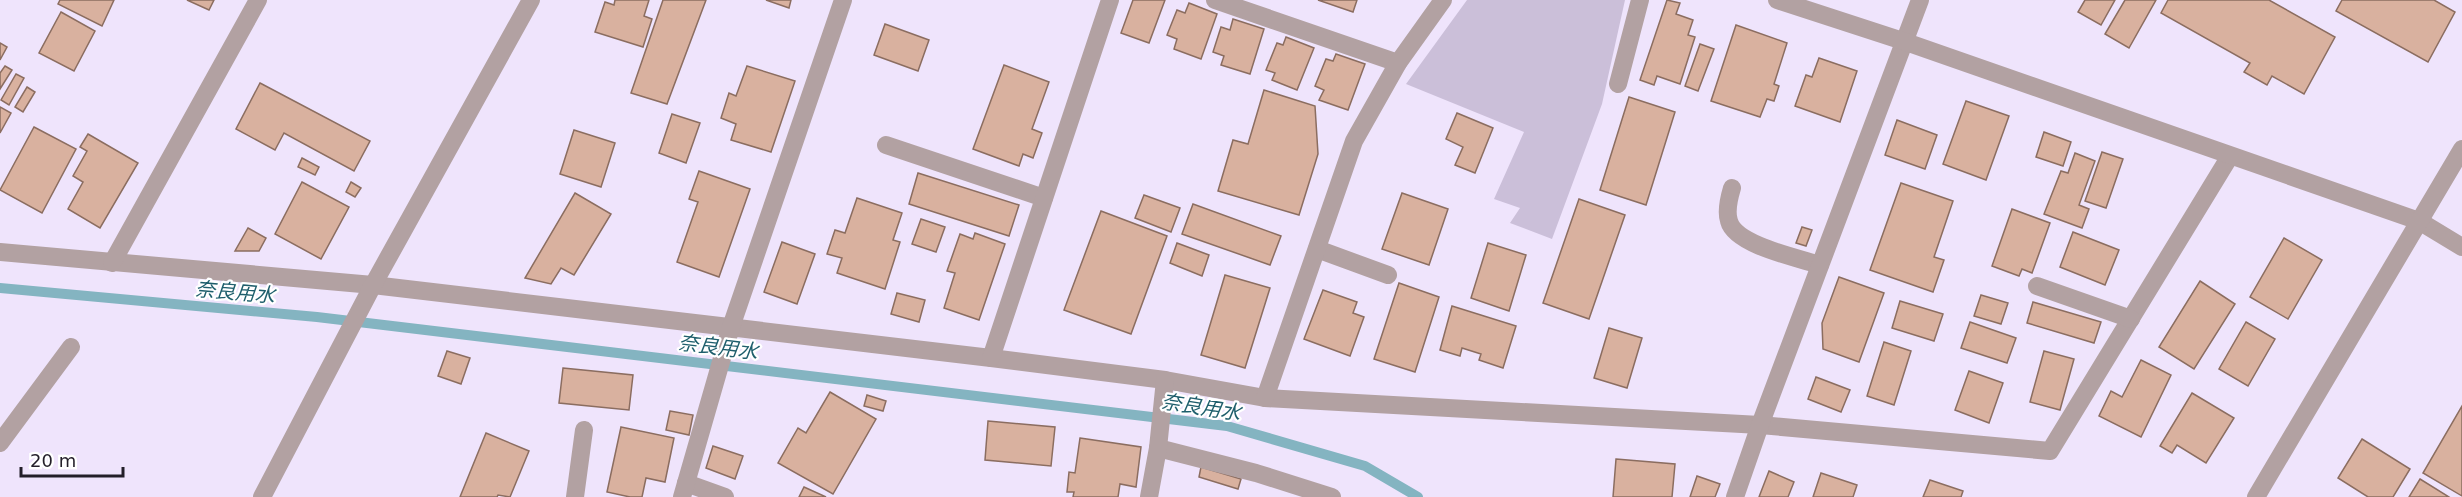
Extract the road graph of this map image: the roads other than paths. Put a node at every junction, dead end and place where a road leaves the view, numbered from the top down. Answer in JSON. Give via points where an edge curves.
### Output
{"nodes":[{"id":1,"x":258,"y":0,"type":"edge"},
{"id":2,"x":531,"y":0,"type":"edge"},
{"id":3,"x":843,"y":0,"type":"edge"},
{"id":4,"x":1110,"y":0,"type":"edge"},
{"id":5,"x":1215,"y":0,"type":"edge"},
{"id":6,"x":1443,"y":0,"type":"edge"},
{"id":7,"x":1640,"y":0,"type":"edge"},
{"id":8,"x":1778,"y":0,"type":"edge"},
{"id":9,"x":1920,"y":0,"type":"edge"},
{"id":10,"x":1904,"y":41,"type":"junction"},
{"id":11,"x":1398,"y":63,"type":"junction"},
{"id":12,"x":1618,"y":84,"type":"dead end"},
{"id":13,"x":886,"y":145,"type":"dead end"},
{"id":14,"x":2462,"y":149,"type":"edge"},
{"id":15,"x":2230,"y":156,"type":"junction"},
{"id":16,"x":1732,"y":188,"type":"dead end"},
{"id":17,"x":1044,"y":198,"type":"junction"},
{"id":18,"x":2419,"y":221,"type":"junction"},
{"id":19,"x":2462,"y":247,"type":"edge"},
{"id":20,"x":1317,"y":249,"type":"junction"},
{"id":21,"x":0,"y":252,"type":"edge"},
{"id":22,"x":112,"y":262,"type":"junction"},
{"id":23,"x":1820,"y":265,"type":"junction"},
{"id":24,"x":1388,"y":275,"type":"dead end"},
{"id":25,"x":373,"y":285,"type":"junction"},
{"id":26,"x":2037,"y":286,"type":"dead end"},
{"id":27,"x":2131,"y":318,"type":"junction"},
{"id":28,"x":731,"y":327,"type":"junction"},
{"id":29,"x":71,"y":347,"type":"dead end"},
{"id":30,"x":991,"y":358,"type":"junction"},
{"id":31,"x":1165,"y":380,"type":"junction"},
{"id":32,"x":1265,"y":398,"type":"junction"},
{"id":33,"x":1760,"y":425,"type":"junction"},
{"id":34,"x":584,"y":430,"type":"dead end"},
{"id":35,"x":0,"y":443,"type":"edge"},
{"id":36,"x":1158,"y":448,"type":"junction"},
{"id":37,"x":684,"y":490,"type":"edge"},
{"id":38,"x":262,"y":497,"type":"edge"},
{"id":39,"x":575,"y":497,"type":"edge"},
{"id":40,"x":725,"y":497,"type":"edge"},
{"id":41,"x":1149,"y":497,"type":"edge"},
{"id":42,"x":1332,"y":497,"type":"edge"},
{"id":43,"x":1735,"y":497,"type":"edge"},
{"id":44,"x":2256,"y":497,"type":"edge"}],
"edges":[{"from":1,"to":22,"type":"street"},
{"from":2,"to":25,"type":"street"},
{"from":3,"to":28,"type":"street"},
{"from":4,"to":17,"type":"street"},
{"from":5,"to":11,"type":"street"},
{"from":6,"to":11,"type":"street"},
{"from":7,"to":12,"type":"street"},
{"from":8,"to":10,"type":"street"},
{"from":9,"to":10,"type":"street"},
{"from":10,"to":15,"type":"street"},
{"from":10,"to":23,"type":"street"},
{"from":11,"to":20,"type":"street","via":[[1354,141]]},
{"from":13,"to":17,"type":"street"},
{"from":14,"to":18,"type":"street"},
{"from":15,"to":18,"type":"street"},
{"from":15,"to":27,"type":"street"},
{"from":16,"to":23,"type":"street","via":[[1729,222],[1738,236]]},
{"from":17,"to":30,"type":"street"},
{"from":18,"to":19,"type":"street"},
{"from":18,"to":44,"type":"street"},
{"from":20,"to":24,"type":"street"},
{"from":20,"to":32,"type":"street"},
{"from":21,"to":22,"type":"street"},
{"from":22,"to":25,"type":"street"},
{"from":23,"to":33,"type":"street"},
{"from":25,"to":28,"type":"street"},
{"from":25,"to":38,"type":"street"},
{"from":26,"to":27,"type":"street"},
{"from":27,"to":33,"type":"street","via":[[2050,451]]},
{"from":28,"to":30,"type":"street"},
{"from":28,"to":37,"type":"street"},
{"from":29,"to":35,"type":"street"},
{"from":30,"to":31,"type":"street"},
{"from":31,"to":32,"type":"street"},
{"from":31,"to":36,"type":"street"},
{"from":32,"to":33,"type":"street"},
{"from":33,"to":43,"type":"street"},
{"from":34,"to":39,"type":"street"},
{"from":36,"to":41,"type":"street"},
{"from":36,"to":42,"type":"street"},
{"from":37,"to":40,"type":"street"}]}
